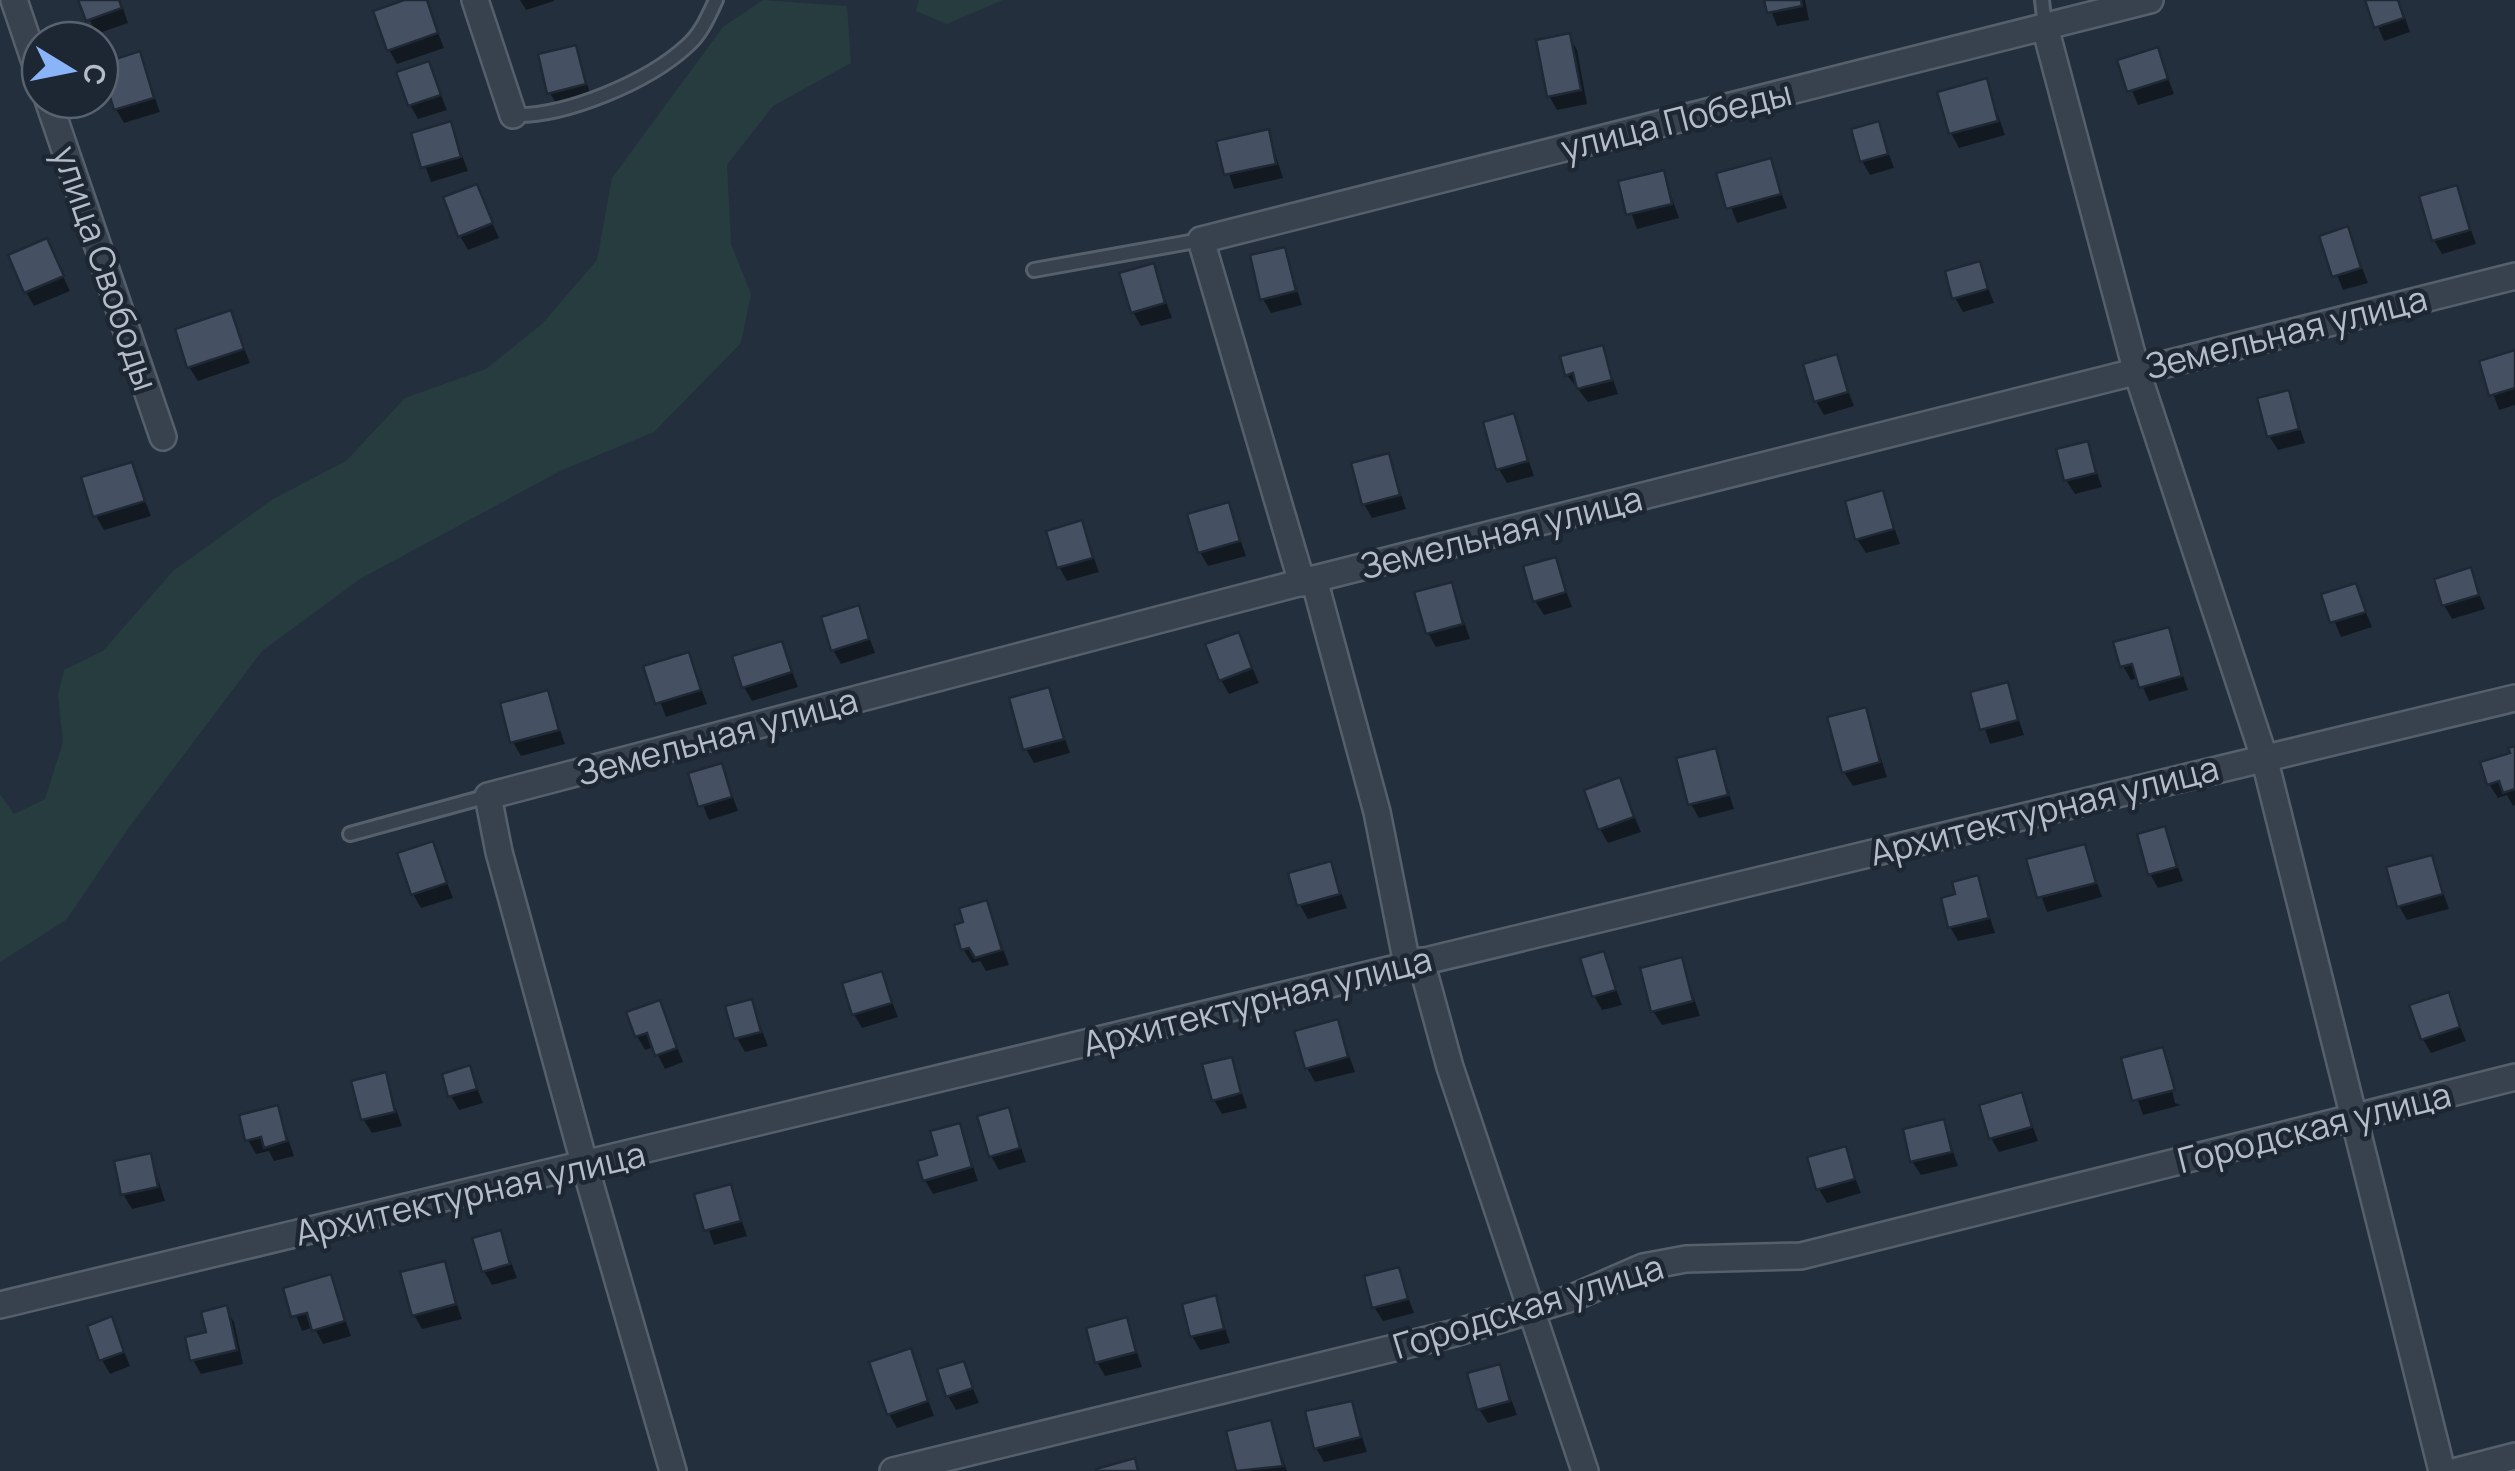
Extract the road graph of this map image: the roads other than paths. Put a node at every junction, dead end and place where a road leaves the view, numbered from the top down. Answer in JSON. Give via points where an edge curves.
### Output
{"nodes":[{"id":1,"x":475,"y":0,"type":"edge"},
{"id":2,"x":716,"y":0,"type":"edge"},
{"id":3,"x":2042,"y":0,"type":"edge"},
{"id":4,"x":2150,"y":0,"type":"edge"},
{"id":5,"x":2045,"y":27,"type":"junction"},
{"id":6,"x":514,"y":115,"type":"joint"},
{"id":7,"x":55,"y":120,"type":"edge"},
{"id":8,"x":1201,"y":240,"type":"junction"},
{"id":9,"x":1034,"y":270,"type":"dead end"},
{"id":10,"x":2515,"y":276,"type":"edge"},
{"id":11,"x":2136,"y":369,"type":"junction"},
{"id":12,"x":163,"y":437,"type":"dead end"},
{"id":13,"x":1308,"y":581,"type":"junction"},
{"id":14,"x":2515,"y":698,"type":"edge"},
{"id":15,"x":2264,"y":757,"type":"junction"},
{"id":16,"x":488,"y":796,"type":"junction"},
{"id":17,"x":350,"y":834,"type":"dead end"},
{"id":18,"x":1414,"y":962,"type":"junction"},
{"id":19,"x":2515,"y":1077,"type":"edge"},
{"id":20,"x":2351,"y":1117,"type":"junction"},
{"id":21,"x":585,"y":1166,"type":"junction"},
{"id":22,"x":0,"y":1306,"type":"edge"},
{"id":23,"x":1530,"y":1308,"type":"junction"},
{"id":24,"x":2515,"y":1456,"type":"edge"},
{"id":25,"x":674,"y":1471,"type":"edge"},
{"id":26,"x":892,"y":1471,"type":"edge"},
{"id":27,"x":1585,"y":1471,"type":"edge"},
{"id":28,"x":2442,"y":1471,"type":"edge"},
{"id":29,"x":2458,"y":1471,"type":"edge"}],
"edges":[{"from":1,"to":6,"type":"street"},
{"from":2,"to":6,"type":"lane","via":[[689,44],[665,64],[568,109]]},
{"from":3,"to":5,"type":"lane"},
{"from":4,"to":5,"type":"street","name":"улица Победы"},
{"from":5,"to":8,"type":"street","name":"улица Победы"},
{"from":5,"to":11,"type":"street"},
{"from":7,"to":12,"type":"street","name":"улица Свободы"},
{"from":8,"to":9,"type":"lane"},
{"from":8,"to":13,"type":"street"},
{"from":10,"to":11,"type":"street","name":"Земельная улица"},
{"from":11,"to":13,"type":"street","name":"Земельная улица"},
{"from":11,"to":15,"type":"street"},
{"from":13,"to":16,"type":"street","name":"Земельная улица"},
{"from":13,"to":18,"type":"street"},
{"from":14,"to":15,"type":"street","name":"Архитектурная улица"},
{"from":15,"to":18,"type":"street","name":"Архитектурная улица"},
{"from":15,"to":20,"type":"street"},
{"from":16,"to":17,"type":"lane"},
{"from":16,"to":21,"type":"street"},
{"from":18,"to":21,"type":"street","name":"Архитектурная улица"},
{"from":18,"to":23,"type":"street"},
{"from":19,"to":20,"type":"street","name":"Городская улица"},
{"from":20,"to":23,"type":"street","name":"Городская улица","via":[[1801,1256],[1642,1267],[1572,1298]]},
{"from":20,"to":28,"type":"street"},
{"from":21,"to":22,"type":"street","name":"Архитектурная улица"},
{"from":21,"to":25,"type":"street"},
{"from":23,"to":26,"type":"street","name":"Городская улица","via":[[1455,1333]]},
{"from":23,"to":27,"type":"street"},
{"from":24,"to":29,"type":"street"}]}
